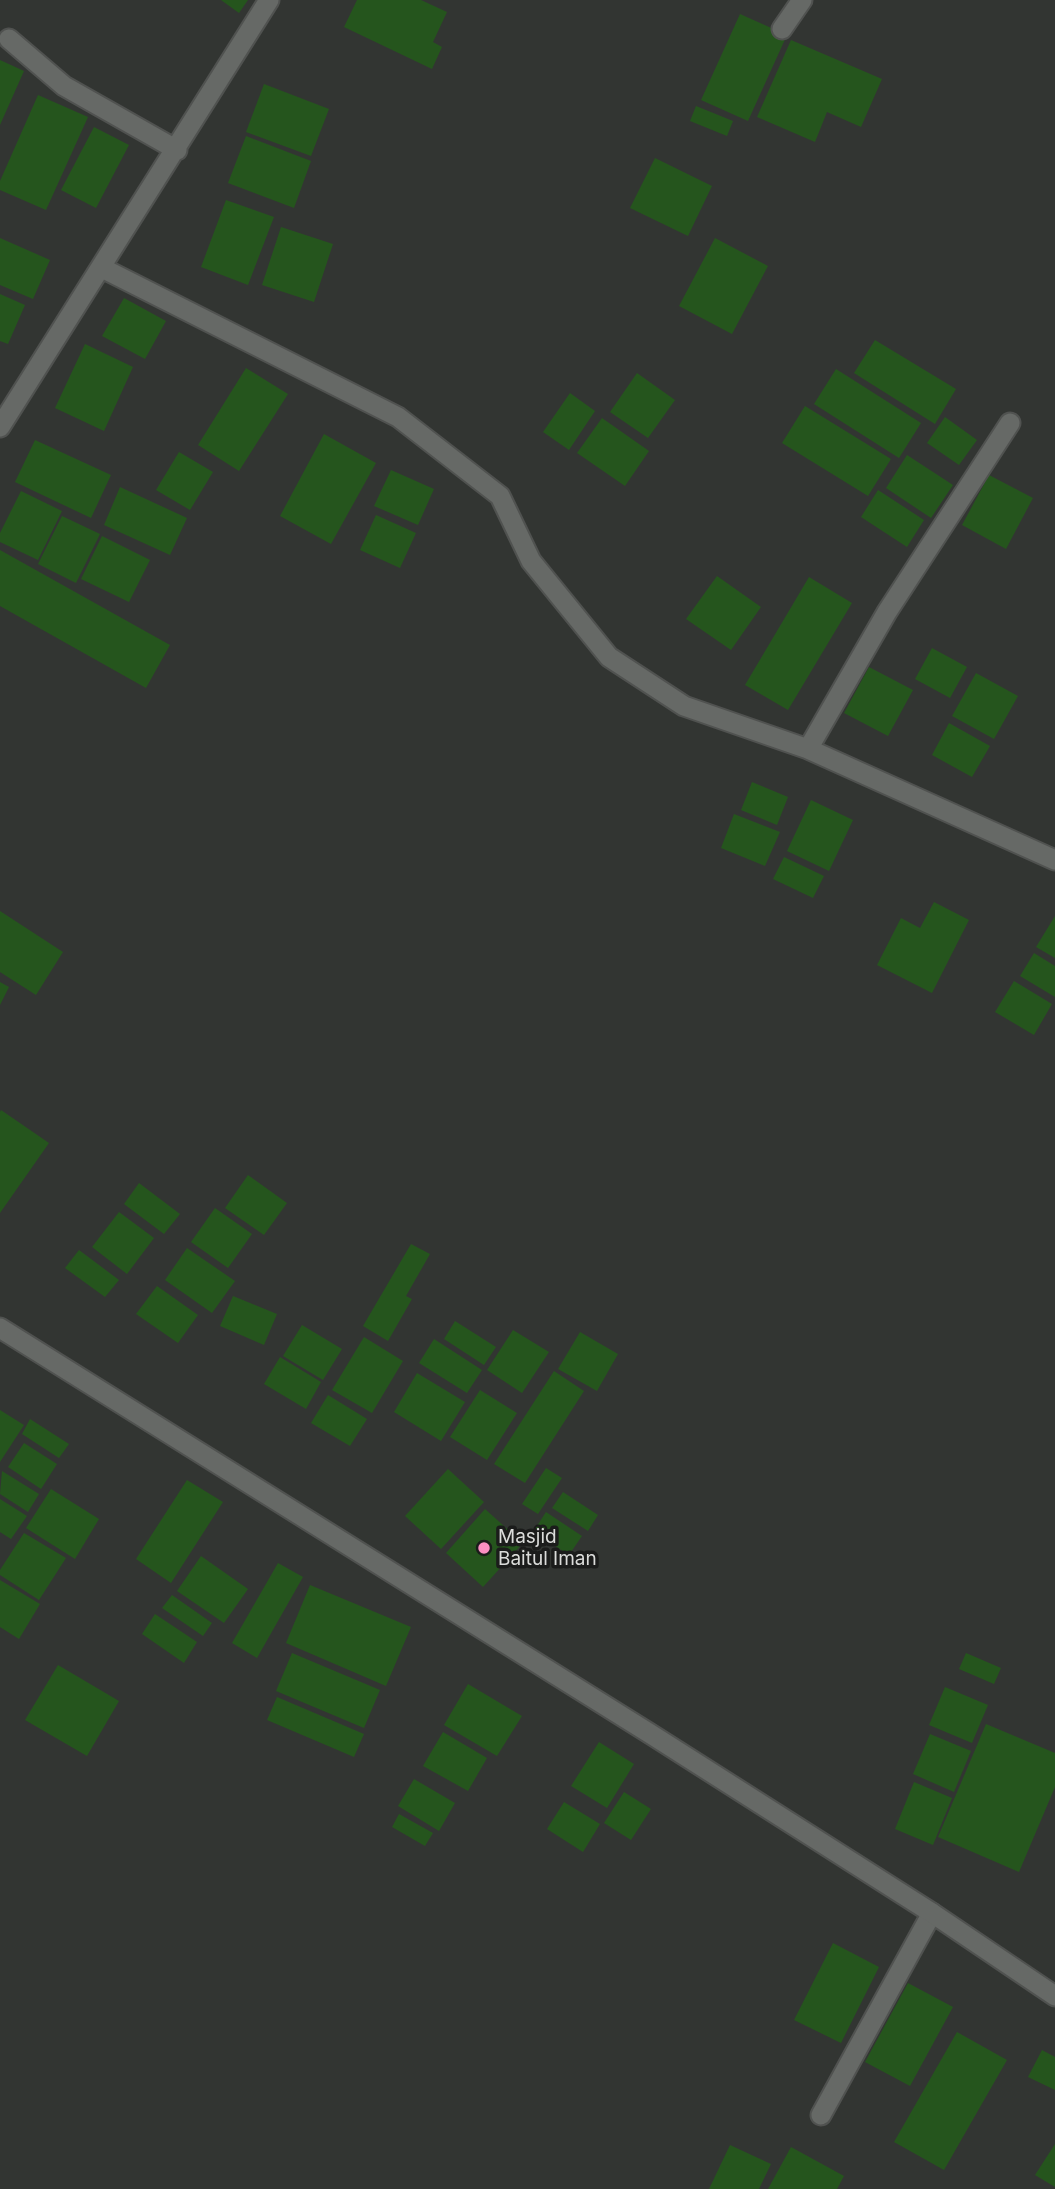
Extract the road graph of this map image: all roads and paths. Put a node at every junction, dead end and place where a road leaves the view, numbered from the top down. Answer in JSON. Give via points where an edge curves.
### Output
{"nodes":[{"id":1,"x":269,"y":0,"type":"edge"},
{"id":2,"x":803,"y":0,"type":"edge"},
{"id":3,"x":782,"y":29,"type":"dead end"},
{"id":4,"x":9,"y":39,"type":"dead end"},
{"id":5,"x":177,"y":150,"type":"junction"},
{"id":6,"x":102,"y":268,"type":"junction"},
{"id":7,"x":2,"y":421,"type":"edge"},
{"id":8,"x":1010,"y":423,"type":"dead end"},
{"id":9,"x":808,"y":749,"type":"junction"},
{"id":10,"x":1055,"y":860,"type":"edge"},
{"id":11,"x":0,"y":1328,"type":"edge"},
{"id":12,"x":932,"y":1913,"type":"junction"},
{"id":13,"x":1055,"y":1996,"type":"edge"},
{"id":14,"x":821,"y":2115,"type":"dead end"}],
"edges":[{"from":1,"to":5,"type":"street"},
{"from":2,"to":3,"type":"street"},
{"from":4,"to":5,"type":"street","via":[[64,86]]},
{"from":5,"to":6,"type":"street"},
{"from":6,"to":7,"type":"street"},
{"from":6,"to":9,"type":"street","via":[[398,417],[500,496],[531,561],[608,657],[684,706]]},
{"from":8,"to":9,"type":"street","via":[[887,612]]},
{"from":9,"to":10,"type":"street"},
{"from":11,"to":12,"type":"street"},
{"from":12,"to":13,"type":"street"},
{"from":12,"to":14,"type":"street"}]}
